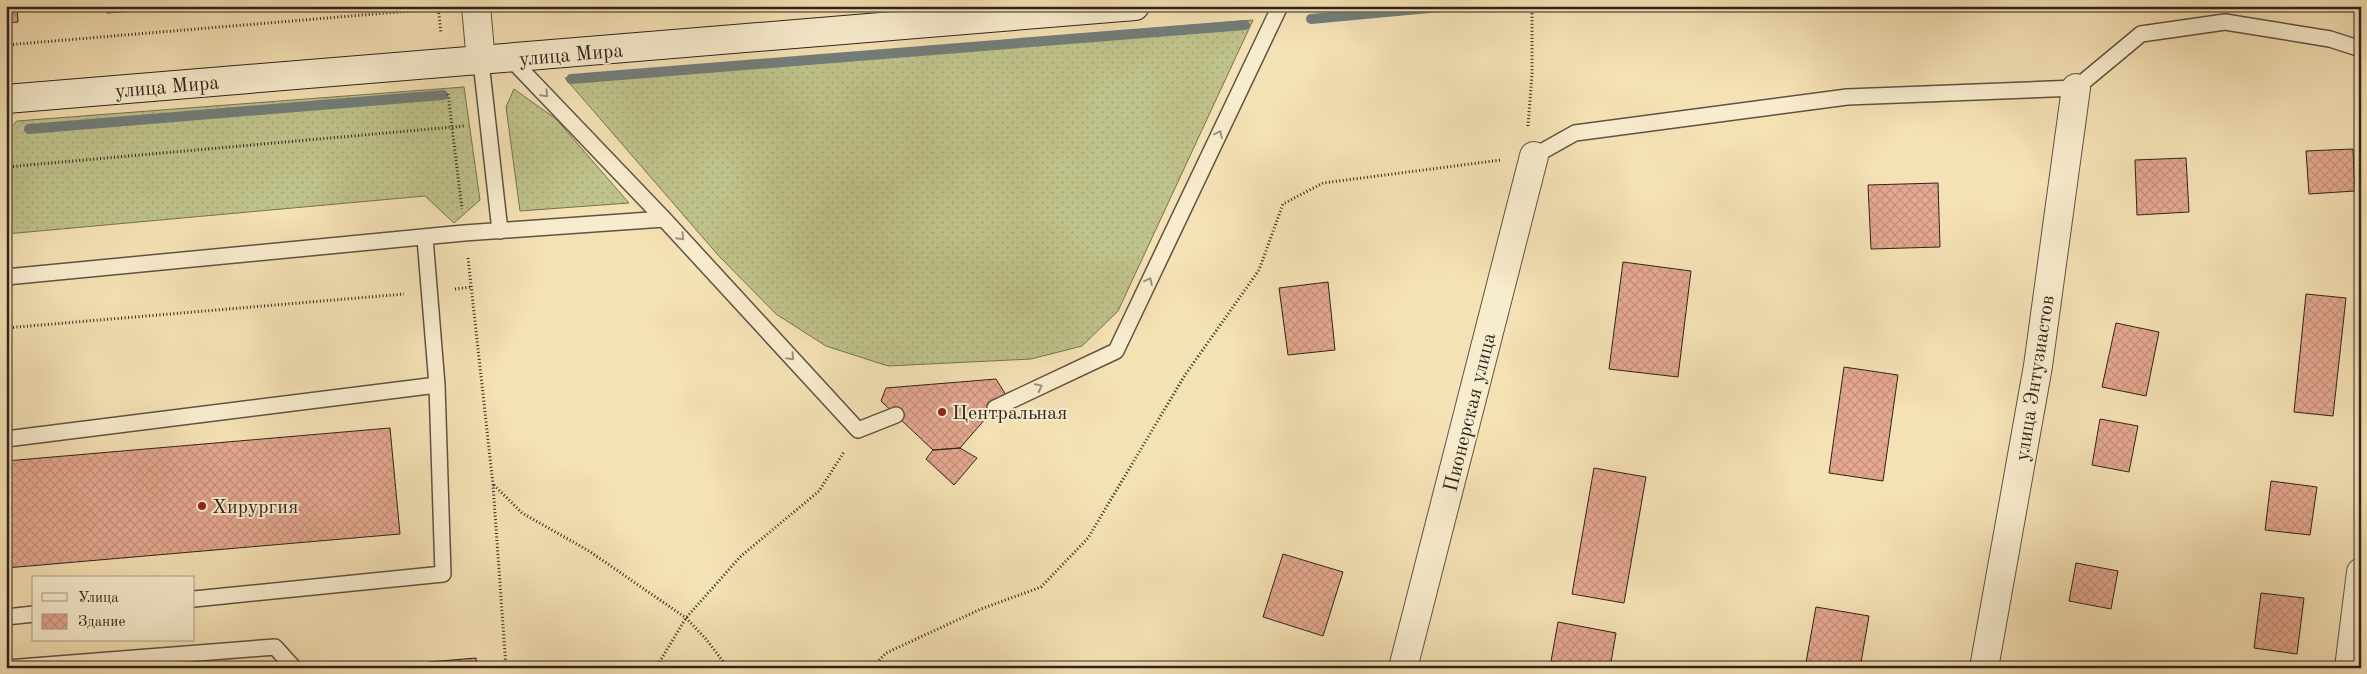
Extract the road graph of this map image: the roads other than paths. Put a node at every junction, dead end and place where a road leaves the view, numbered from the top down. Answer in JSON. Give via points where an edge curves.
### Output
{"nodes":[{"id":1,"x":476,"y":6,"type":"edge"},
{"id":2,"x":1135,"y":6,"type":"edge"},
{"id":3,"x":1280,"y":6,"type":"edge"},
{"id":4,"x":2361,"y":49,"type":"edge"},
{"id":5,"x":511,"y":59,"type":"junction"},
{"id":6,"x":482,"y":62,"type":"junction"},
{"id":7,"x":2076,"y":88,"type":"junction"},
{"id":8,"x":6,"y":99,"type":"edge"},
{"id":9,"x":1534,"y":156,"type":"joint"},
{"id":10,"x":664,"y":219,"type":"junction"},
{"id":11,"x":500,"y":231,"type":"junction"},
{"id":12,"x":426,"y":238,"type":"junction"},
{"id":13,"x":6,"y":277,"type":"edge"},
{"id":14,"x":436,"y":385,"type":"junction"},
{"id":15,"x":995,"y":408,"type":"dead end"},
{"id":16,"x":896,"y":415,"type":"dead end"},
{"id":17,"x":6,"y":439,"type":"edge"},
{"id":18,"x":2361,"y":572,"type":"edge"},
{"id":19,"x":195,"y":599,"type":"edge"},
{"id":20,"x":32,"y":614,"type":"edge"},
{"id":21,"x":6,"y":617,"type":"edge"},
{"id":22,"x":8,"y":668,"type":"edge"},
{"id":23,"x":294,"y":668,"type":"edge"},
{"id":24,"x":1404,"y":668,"type":"edge"},
{"id":25,"x":1984,"y":668,"type":"edge"},
{"id":26,"x":2349,"y":668,"type":"edge"}],
"edges":[{"from":1,"to":6,"type":"street"},
{"from":2,"to":5,"type":"street","name":"улица Мира"},
{"from":15,"to":3,"type":"lane","one_way":true,"via":[[1116,350]]},
{"from":4,"to":7,"type":"lane","via":[[2330,39],[2225,22],[2141,34]]},
{"from":5,"to":6,"type":"street","name":"улица Мира"},
{"from":5,"to":10,"type":"lane","one_way":true},
{"from":6,"to":8,"type":"street","name":"улица Мира"},
{"from":6,"to":11,"type":"lane"},
{"from":7,"to":9,"type":"lane","via":[[1847,97],[1575,133]]},
{"from":7,"to":25,"type":"street","name":"улица Энтузиастов","via":[[2038,366]]},
{"from":9,"to":24,"type":"street","name":"Пионерская улица"},
{"from":10,"to":11,"type":"lane"},
{"from":10,"to":16,"type":"lane","one_way":true,"via":[[858,430]]},
{"from":11,"to":12,"type":"lane"},
{"from":12,"to":13,"type":"lane"},
{"from":12,"to":14,"type":"lane"},
{"from":14,"to":17,"type":"lane"},
{"from":14,"to":19,"type":"lane","via":[[443,574]]},
{"from":18,"to":26,"type":"street"},
{"from":20,"to":21,"type":"lane"},
{"from":22,"to":23,"type":"lane","via":[[275,647]]}]}
